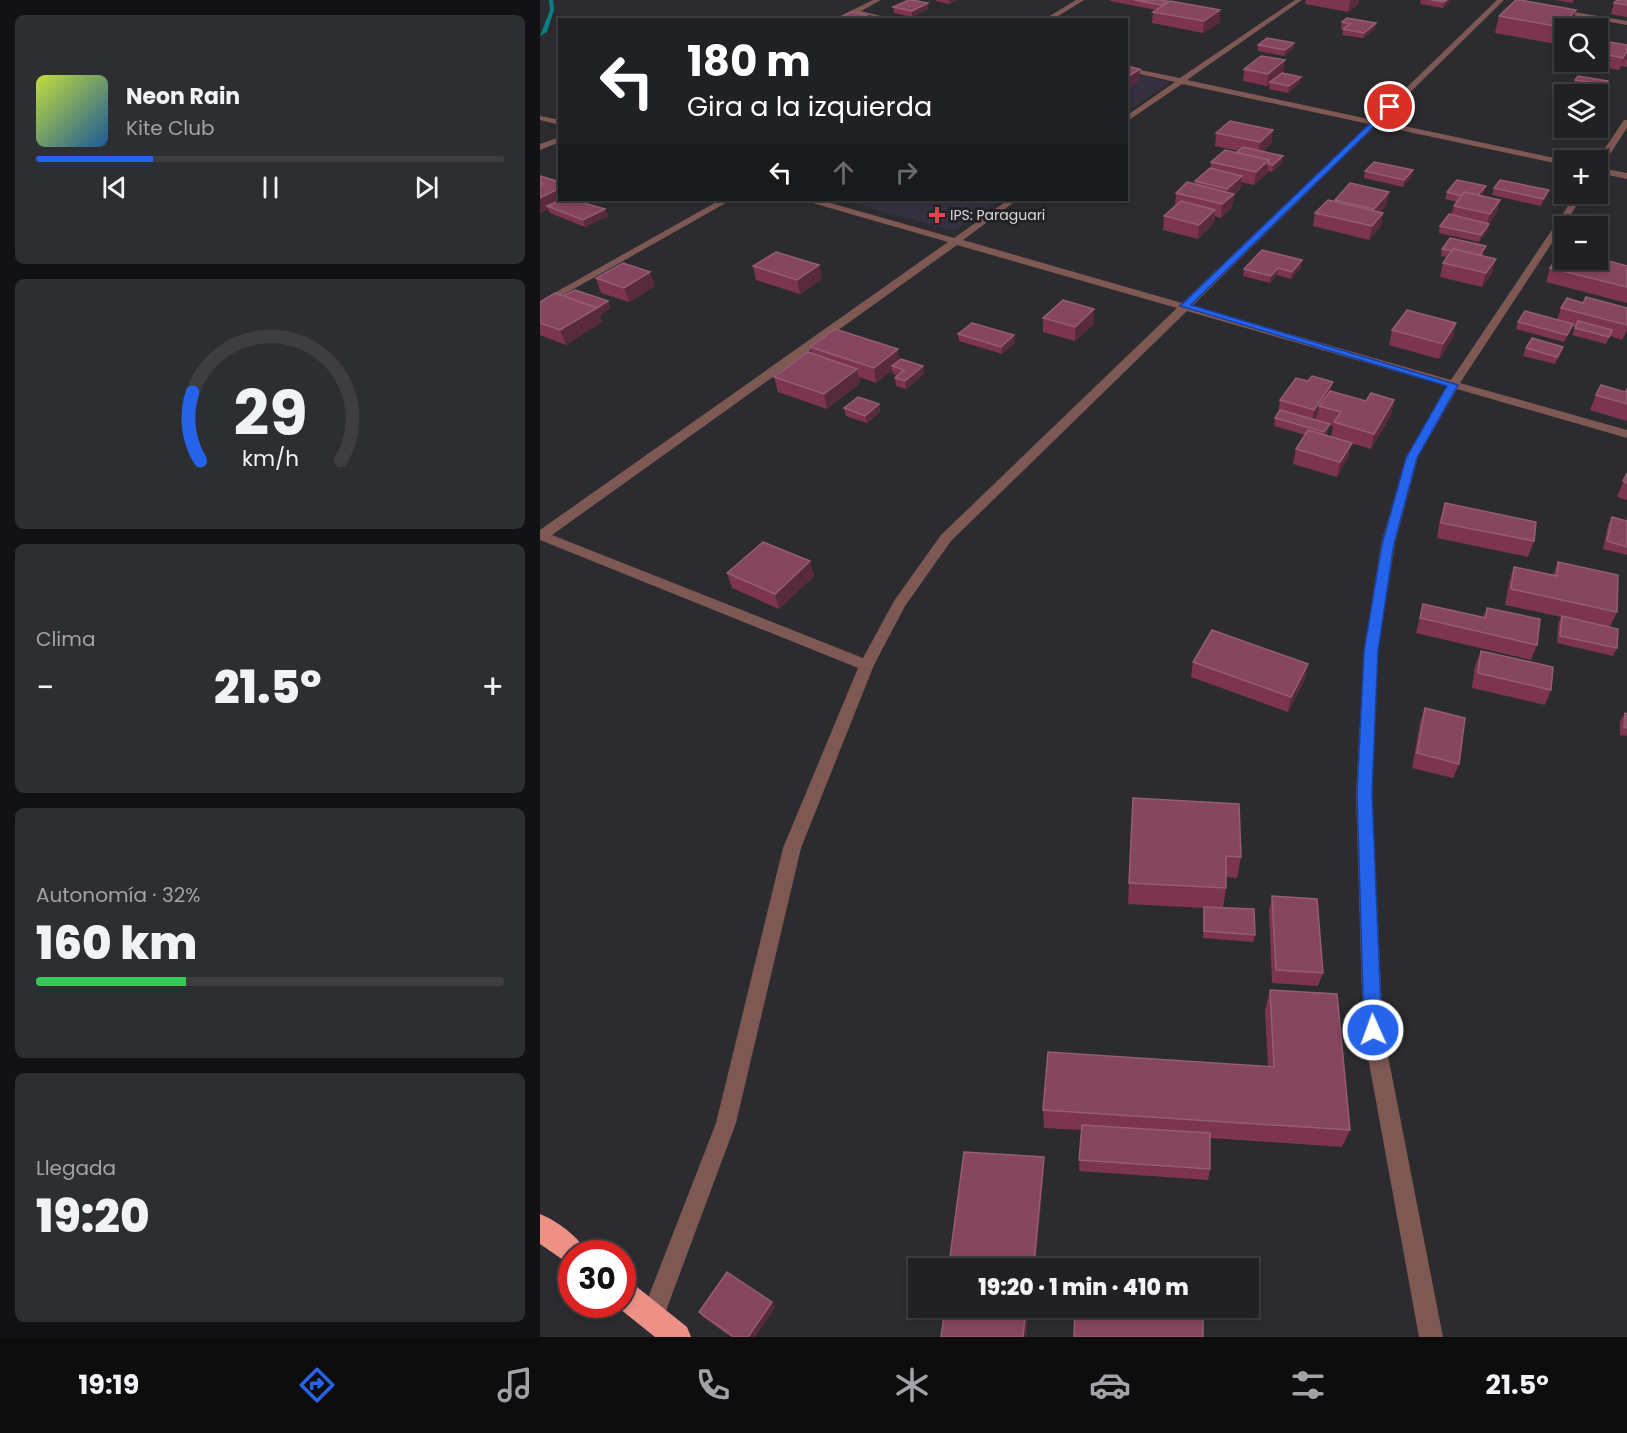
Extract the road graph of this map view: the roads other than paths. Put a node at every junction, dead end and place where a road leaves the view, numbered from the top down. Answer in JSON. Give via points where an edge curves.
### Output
{"nodes":[{"id":1,"x":879,"y":0,"type":"edge"},
{"id":2,"x":1081,"y":0,"type":"edge"},
{"id":3,"x":1299,"y":0,"type":"edge"},
{"id":4,"x":1500,"y":0,"type":"edge"},
{"id":5,"x":1512,"y":2,"type":"edge"},
{"id":6,"x":1547,"y":9,"type":"edge"},
{"id":7,"x":854,"y":11,"type":"junction"},
{"id":8,"x":839,"y":18,"type":"edge"},
{"id":9,"x":885,"y":18,"type":"edge"},
{"id":10,"x":1050,"y":18,"type":"edge"},
{"id":11,"x":1627,"y":23,"type":"edge"},
{"id":12,"x":1128,"y":69,"type":"edge"},
{"id":13,"x":1181,"y":81,"type":"junction"},
{"id":14,"x":540,"y":118,"type":"edge"},
{"id":15,"x":1128,"y":119,"type":"edge"},
{"id":16,"x":558,"y":122,"type":"edge"},
{"id":17,"x":1627,"y":122,"type":"edge"},
{"id":18,"x":1375,"y":123,"type":"junction"},
{"id":19,"x":558,"y":140,"type":"edge"},
{"id":20,"x":540,"y":147,"type":"edge"},
{"id":21,"x":1608,"y":152,"type":"edge"},
{"id":22,"x":1554,"y":161,"type":"edge"},
{"id":23,"x":1608,"y":171,"type":"edge"},
{"id":24,"x":1627,"y":176,"type":"edge"},
{"id":25,"x":724,"y":201,"type":"edge"},
{"id":26,"x":816,"y":201,"type":"edge"},
{"id":27,"x":1012,"y":201,"type":"edge"},
{"id":28,"x":1573,"y":204,"type":"edge"},
{"id":29,"x":955,"y":240,"type":"junction"},
{"id":30,"x":540,"y":305,"type":"edge"},
{"id":31,"x":1185,"y":306,"type":"junction"},
{"id":32,"x":1453,"y":385,"type":"junction"},
{"id":33,"x":1627,"y":434,"type":"edge"},
{"id":34,"x":540,"y":535,"type":"edge"},
{"id":35,"x":867,"y":665,"type":"junction"},
{"id":36,"x":540,"y":1227,"type":"edge"},
{"id":37,"x":558,"y":1241,"type":"edge"},
{"id":38,"x":636,"y":1304,"type":"edge"},
{"id":39,"x":652,"y":1316,"type":"junction"},
{"id":40,"x":677,"y":1337,"type":"edge"},
{"id":41,"x":1431,"y":1337,"type":"edge"}],
"edges":[{"from":1,"to":7,"type":"street"},
{"from":2,"to":10,"type":"street"},
{"from":3,"to":13,"type":"street"},
{"from":4,"to":5,"type":"street"},
{"from":4,"to":18,"type":"street"},
{"from":6,"to":11,"type":"street"},
{"from":7,"to":8,"type":"street"},
{"from":7,"to":9,"type":"street"},
{"from":12,"to":13,"type":"street"},
{"from":13,"to":15,"type":"street"},
{"from":13,"to":18,"type":"street"},
{"from":14,"to":16,"type":"street"},
{"from":17,"to":21,"type":"street"},
{"from":18,"to":22,"type":"street"},
{"from":18,"to":31,"type":"street"},
{"from":19,"to":20,"type":"street"},
{"from":23,"to":24,"type":"street"},
{"from":25,"to":30,"type":"street"},
{"from":26,"to":29,"type":"street"},
{"from":27,"to":29,"type":"street"},
{"from":28,"to":32,"type":"street"},
{"from":29,"to":31,"type":"street"},
{"from":29,"to":34,"type":"street"},
{"from":31,"to":32,"type":"street"},
{"from":31,"to":35,"type":"street","via":[[946,538],[899,604]]},
{"from":32,"to":33,"type":"street"},
{"from":32,"to":41,"type":"street","via":[[1412,458],[1388,544],[1371,651],[1364,793],[1373,1030]]},
{"from":34,"to":35,"type":"street"},
{"from":35,"to":39,"type":"street","via":[[792,848],[726,1123]]},
{"from":36,"to":37,"type":"highway"},
{"from":38,"to":39,"type":"highway"},
{"from":39,"to":40,"type":"highway"}]}
